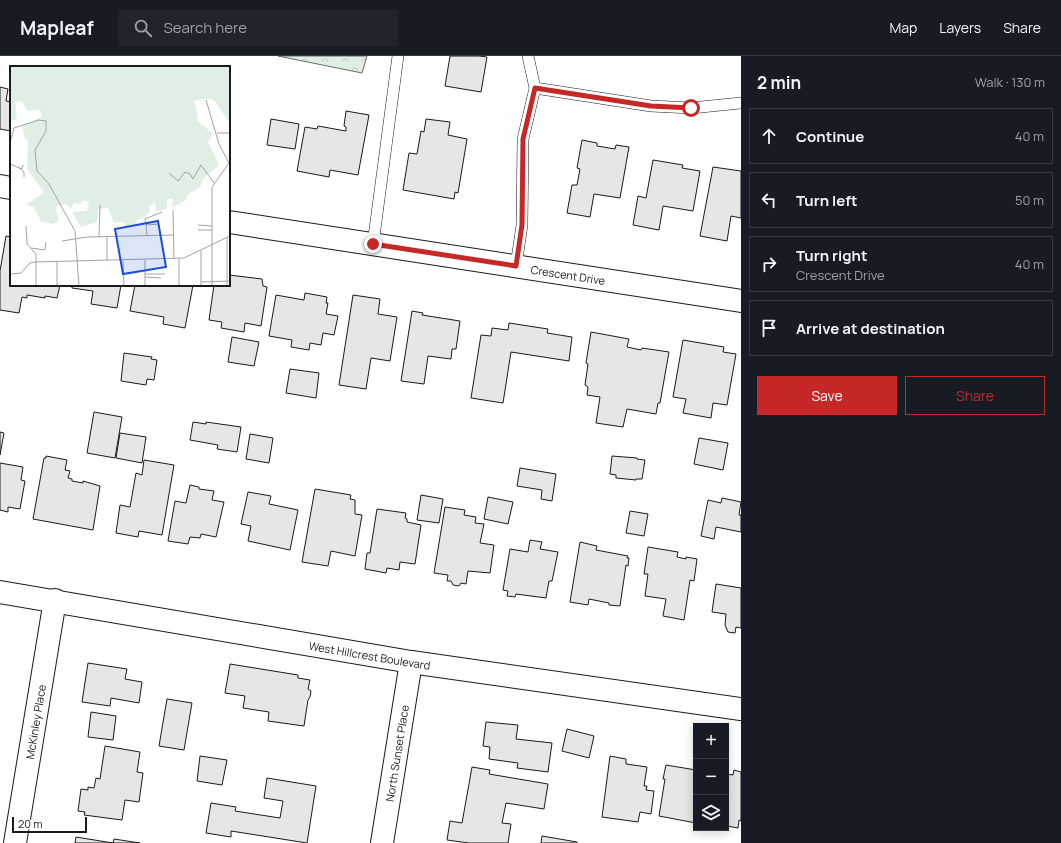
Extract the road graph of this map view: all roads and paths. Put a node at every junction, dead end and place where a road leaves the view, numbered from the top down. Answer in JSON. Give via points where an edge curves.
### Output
{"nodes":[{"id":1,"x":398,"y":56,"type":"edge"},
{"id":2,"x":528,"y":56,"type":"edge"},
{"id":3,"x":535,"y":88,"type":"junction"},
{"id":4,"x":741,"y":103,"type":"edge"},
{"id":5,"x":0,"y":186,"type":"edge"},
{"id":6,"x":10,"y":188,"type":"edge"},
{"id":7,"x":230,"y":222,"type":"edge"},
{"id":8,"x":373,"y":244,"type":"junction"},
{"id":9,"x":516,"y":266,"type":"junction"},
{"id":10,"x":741,"y":301,"type":"edge"},
{"id":11,"x":0,"y":592,"type":"edge"},
{"id":12,"x":55,"y":600,"type":"junction"},
{"id":13,"x":411,"y":662,"type":"junction"},
{"id":14,"x":741,"y":709,"type":"edge"},
{"id":15,"x":15,"y":843,"type":"edge"},
{"id":16,"x":382,"y":843,"type":"edge"}],
"edges":[{"from":1,"to":8,"type":"lane"},
{"from":2,"to":3,"type":"lane"},
{"from":3,"to":4,"type":"lane","via":[[651,106],[691,108]]},
{"from":3,"to":9,"type":"lane","via":[[523,139],[522,225]]},
{"from":5,"to":6,"type":"street"},
{"from":7,"to":8,"type":"street","name":"Crescent Drive"},
{"from":8,"to":9,"type":"street","name":"Crescent Drive"},
{"from":9,"to":10,"type":"street","name":"Crescent Drive"},
{"from":11,"to":12,"type":"street","name":"West Hillcrest Boulevard"},
{"from":12,"to":13,"type":"street","name":"West Hillcrest Boulevard"},
{"from":12,"to":15,"type":"street","name":"McKinley Place"},
{"from":13,"to":14,"type":"street","name":"West Hillcrest Boulevard"},
{"from":13,"to":16,"type":"street","name":"North Sunset Place"}]}
